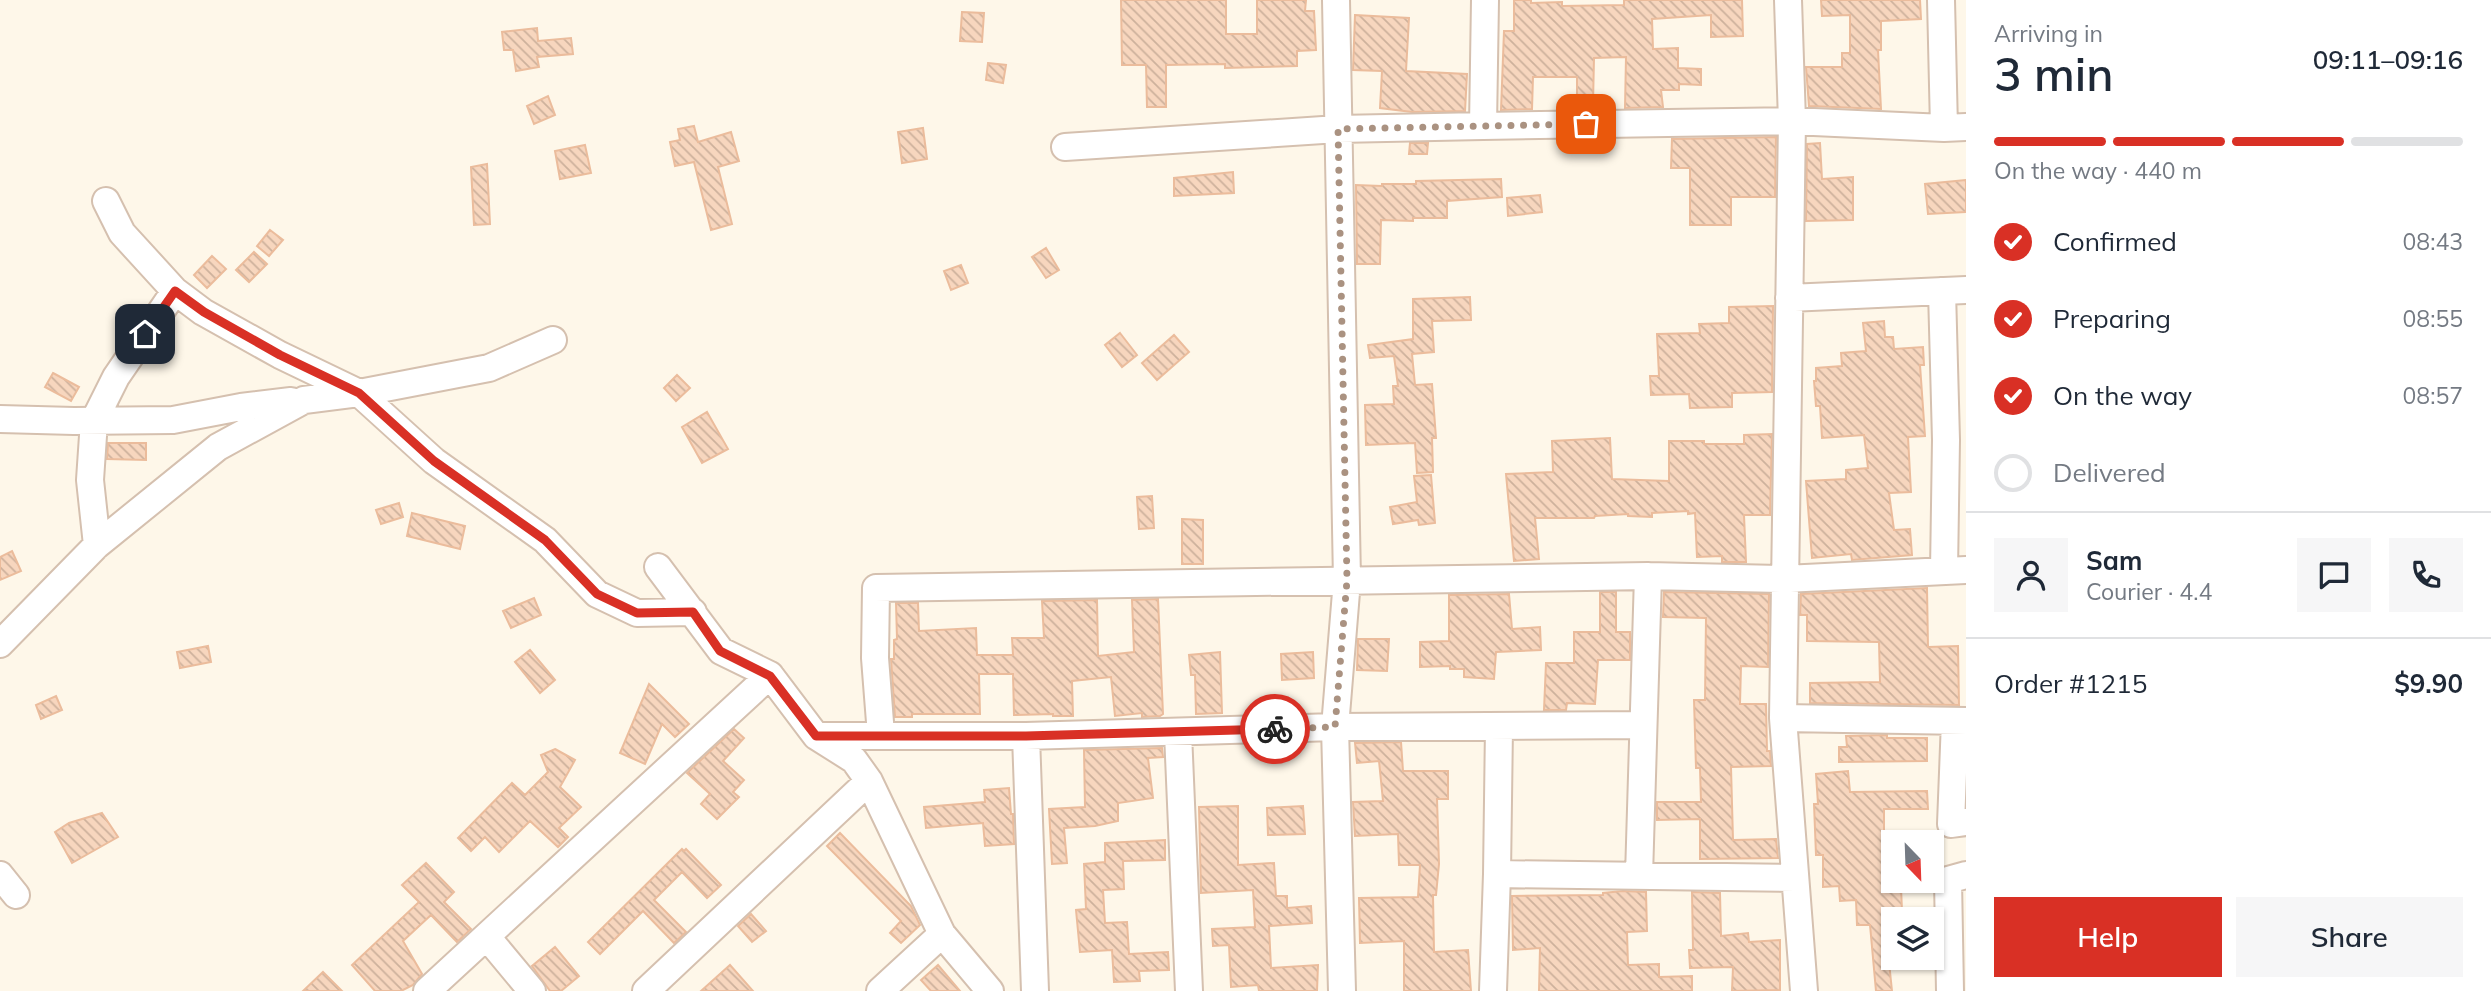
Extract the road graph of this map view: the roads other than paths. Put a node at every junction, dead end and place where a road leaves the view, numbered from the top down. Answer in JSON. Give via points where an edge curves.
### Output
{"nodes":[{"id":1,"x":1336,"y":0,"type":"edge"},
{"id":2,"x":1485,"y":0,"type":"edge"},
{"id":3,"x":1788,"y":0,"type":"edge"},
{"id":4,"x":1941,"y":0,"type":"edge"},
{"id":5,"x":1792,"y":121,"type":"junction"},
{"id":6,"x":1483,"y":126,"type":"junction"},
{"id":7,"x":1955,"y":128,"type":"edge"},
{"id":8,"x":1338,"y":129,"type":"junction"},
{"id":9,"x":1065,"y":147,"type":"dead end"},
{"id":10,"x":106,"y":201,"type":"dead end"},
{"id":11,"x":1954,"y":290,"type":"edge"},
{"id":12,"x":175,"y":291,"type":"junction"},
{"id":13,"x":1790,"y":298,"type":"junction"},
{"id":14,"x":553,"y":340,"type":"dead end"},
{"id":15,"x":359,"y":393,"type":"junction"},
{"id":16,"x":304,"y":400,"type":"junction"},
{"id":17,"x":0,"y":419,"type":"edge"},
{"id":18,"x":94,"y":421,"type":"junction"},
{"id":19,"x":1956,"y":438,"type":"edge"},
{"id":20,"x":97,"y":545,"type":"junction"},
{"id":21,"x":658,"y":567,"type":"dead end"},
{"id":22,"x":1955,"y":570,"type":"edge"},
{"id":23,"x":1648,"y":576,"type":"junction"},
{"id":24,"x":1785,"y":579,"type":"junction"},
{"id":25,"x":1347,"y":580,"type":"junction"},
{"id":26,"x":693,"y":612,"type":"junction"},
{"id":27,"x":0,"y":644,"type":"edge"},
{"id":28,"x":770,"y":676,"type":"junction"},
{"id":29,"x":1783,"y":718,"type":"junction"},
{"id":30,"x":1960,"y":721,"type":"edge"},
{"id":31,"x":1643,"y":725,"type":"junction"},
{"id":32,"x":1335,"y":727,"type":"junction"},
{"id":33,"x":1499,"y":727,"type":"junction"},
{"id":34,"x":1178,"y":733,"type":"junction"},
{"id":35,"x":881,"y":735,"type":"junction"},
{"id":36,"x":816,"y":736,"type":"junction"},
{"id":37,"x":1026,"y":736,"type":"junction"},
{"id":38,"x":869,"y":781,"type":"junction"},
{"id":39,"x":1966,"y":822,"type":"edge"},
{"id":40,"x":1497,"y":874,"type":"junction"},
{"id":41,"x":1966,"y":875,"type":"edge"},
{"id":42,"x":1639,"y":876,"type":"junction"},
{"id":43,"x":1795,"y":878,"type":"junction"},
{"id":44,"x":942,"y":934,"type":"junction"},
{"id":45,"x":487,"y":937,"type":"junction"},
{"id":46,"x":427,"y":991,"type":"edge"},
{"id":47,"x":531,"y":991,"type":"edge"},
{"id":48,"x":646,"y":991,"type":"edge"},
{"id":49,"x":880,"y":991,"type":"edge"},
{"id":50,"x":990,"y":991,"type":"edge"},
{"id":51,"x":1035,"y":991,"type":"edge"},
{"id":52,"x":1189,"y":991,"type":"edge"},
{"id":53,"x":1342,"y":991,"type":"edge"},
{"id":54,"x":1493,"y":991,"type":"edge"},
{"id":55,"x":1804,"y":991,"type":"edge"},
{"id":56,"x":1950,"y":991,"type":"edge"}],
"edges":[{"from":1,"to":8,"type":"street"},
{"from":2,"to":6,"type":"street"},
{"from":3,"to":5,"type":"street"},
{"from":4,"to":7,"type":"street"},
{"from":5,"to":6,"type":"street"},
{"from":5,"to":7,"type":"street"},
{"from":5,"to":13,"type":"street"},
{"from":6,"to":8,"type":"street"},
{"from":8,"to":9,"type":"street"},
{"from":8,"to":25,"type":"street"},
{"from":10,"to":12,"type":"street","via":[[122,233]]},
{"from":11,"to":13,"type":"street"},
{"from":11,"to":19,"type":"street"},
{"from":12,"to":15,"type":"street","via":[[280,355]]},
{"from":12,"to":18,"type":"street","via":[[116,377]]},
{"from":13,"to":24,"type":"street"},
{"from":14,"to":15,"type":"street","via":[[489,368]]},
{"from":15,"to":16,"type":"street"},
{"from":15,"to":26,"type":"street","via":[[434,461],[545,540],[597,594],[637,613]]},
{"from":16,"to":18,"type":"street","via":[[173,420]]},
{"from":16,"to":20,"type":"street","via":[[218,447]]},
{"from":17,"to":18,"type":"street"},
{"from":18,"to":20,"type":"street","via":[[90,480]]},
{"from":19,"to":22,"type":"street"},
{"from":20,"to":27,"type":"street"},
{"from":21,"to":26,"type":"street"},
{"from":22,"to":24,"type":"street"},
{"from":23,"to":24,"type":"street"},
{"from":23,"to":25,"type":"street"},
{"from":23,"to":31,"type":"street"},
{"from":24,"to":29,"type":"street"},
{"from":25,"to":32,"type":"street"},
{"from":25,"to":35,"type":"street","via":[[876,588]]},
{"from":26,"to":28,"type":"street","via":[[720,651]]},
{"from":28,"to":36,"type":"street"},
{"from":28,"to":45,"type":"street"},
{"from":29,"to":30,"type":"street"},
{"from":29,"to":43,"type":"street"},
{"from":30,"to":39,"type":"street","via":[[1951,824]]},
{"from":31,"to":33,"type":"street"},
{"from":31,"to":42,"type":"street"},
{"from":32,"to":33,"type":"street"},
{"from":32,"to":34,"type":"street"},
{"from":32,"to":53,"type":"street"},
{"from":33,"to":40,"type":"street"},
{"from":34,"to":37,"type":"street"},
{"from":34,"to":52,"type":"street"},
{"from":35,"to":36,"type":"street"},
{"from":35,"to":37,"type":"street"},
{"from":36,"to":38,"type":"street","via":[[854,760]]},
{"from":37,"to":51,"type":"street"},
{"from":38,"to":44,"type":"street"},
{"from":38,"to":48,"type":"street"},
{"from":40,"to":42,"type":"street"},
{"from":40,"to":54,"type":"street"},
{"from":41,"to":56,"type":"street","via":[[1948,880]]},
{"from":42,"to":43,"type":"street"},
{"from":43,"to":55,"type":"street"},
{"from":44,"to":49,"type":"street"},
{"from":44,"to":50,"type":"street"},
{"from":45,"to":46,"type":"street"},
{"from":45,"to":47,"type":"street"}]}
